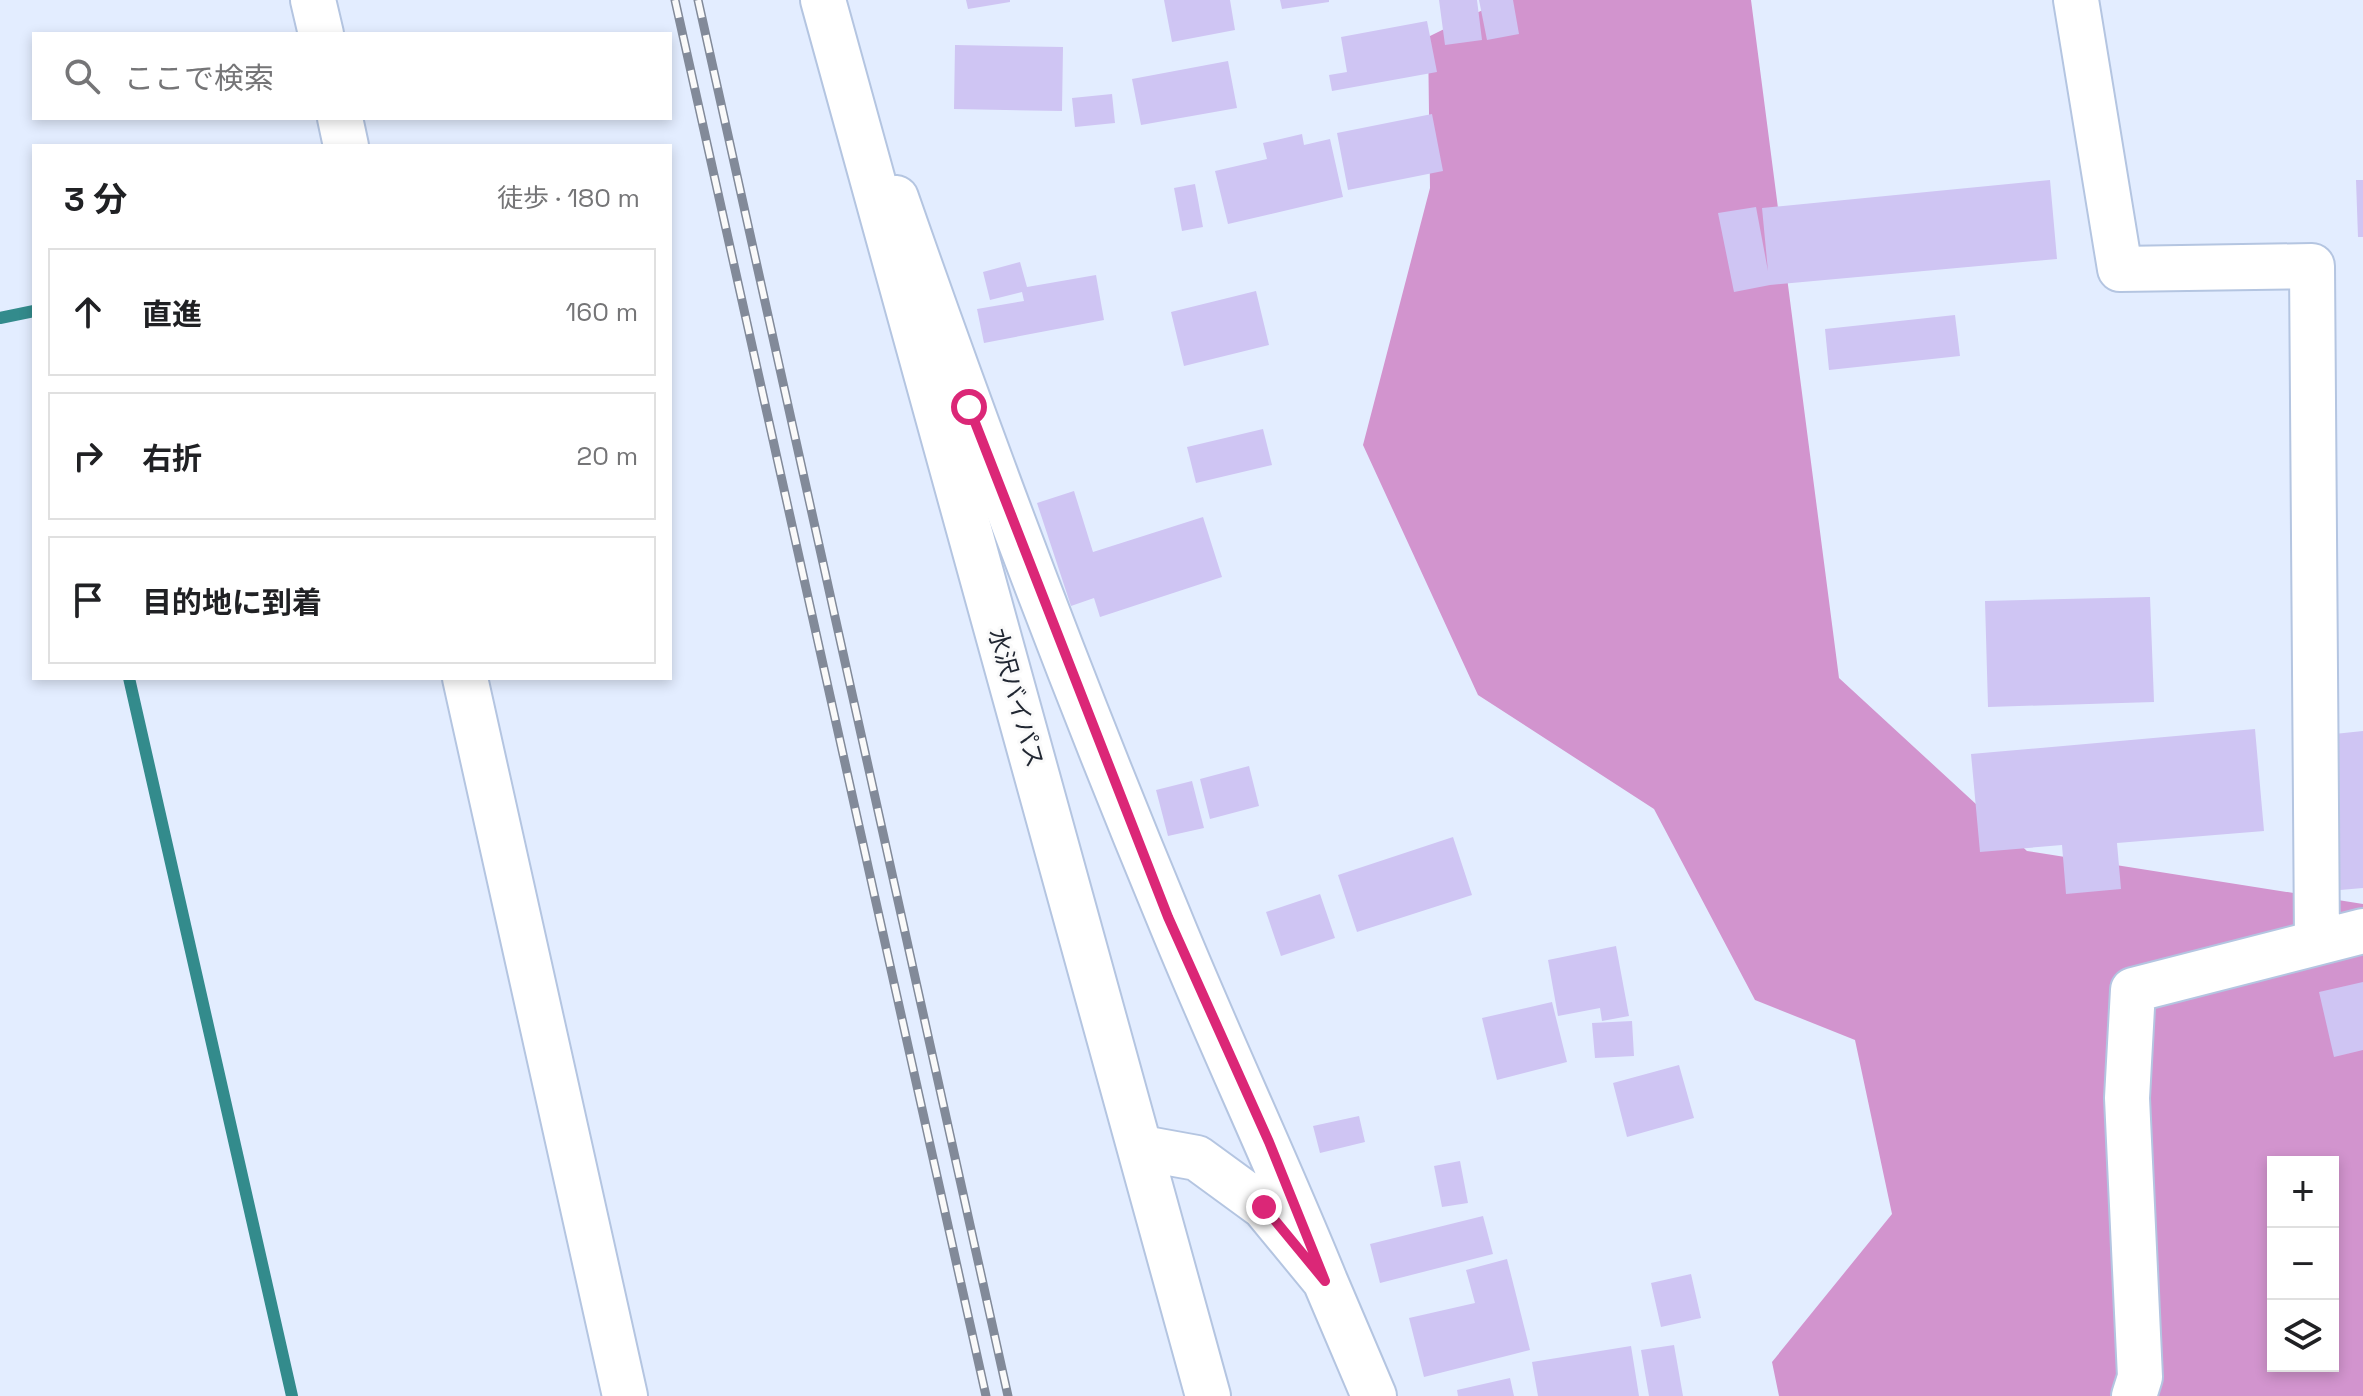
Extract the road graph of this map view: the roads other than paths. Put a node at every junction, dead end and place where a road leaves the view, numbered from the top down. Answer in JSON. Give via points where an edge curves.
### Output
{"nodes":[{"id":1,"x":313,"y":0,"type":"edge"},
{"id":2,"x":823,"y":0,"type":"edge"},
{"id":3,"x":2076,"y":0,"type":"edge"},
{"id":4,"x":321,"y":32,"type":"edge"},
{"id":5,"x":340,"y":120,"type":"edge"},
{"id":6,"x":346,"y":144,"type":"edge"},
{"id":7,"x":465,"y":680,"type":"edge"},
{"id":8,"x":2363,"y":931,"type":"edge"},
{"id":9,"x":2317,"y":941,"type":"junction"},
{"id":10,"x":1142,"y":1148,"type":"junction"},
{"id":11,"x":1325,"y":1281,"type":"junction"},
{"id":12,"x":625,"y":1396,"type":"edge"},
{"id":13,"x":1208,"y":1396,"type":"edge"},
{"id":14,"x":1374,"y":1396,"type":"edge"},
{"id":15,"x":2134,"y":1396,"type":"edge"}],
"edges":[{"from":1,"to":4,"type":"main road"},
{"from":2,"to":10,"type":"main road","name":"水沢バイパス"},
{"from":2,"to":11,"type":"main road","via":[[969,407],[1082,701],[1168,917]]},
{"from":3,"to":9,"type":"main road","via":[[2120,269],[2312,266]]},
{"from":5,"to":6,"type":"main road"},
{"from":7,"to":12,"type":"main road"},
{"from":8,"to":9,"type":"main road"},
{"from":9,"to":15,"type":"main road","via":[[2133,990],[2127,1098],[2140,1377]]},
{"from":10,"to":11,"type":"main road","via":[[1197,1158],[1264,1207]]},
{"from":10,"to":13,"type":"main road","name":"水沢バイパス"},
{"from":11,"to":14,"type":"main road"}]}
